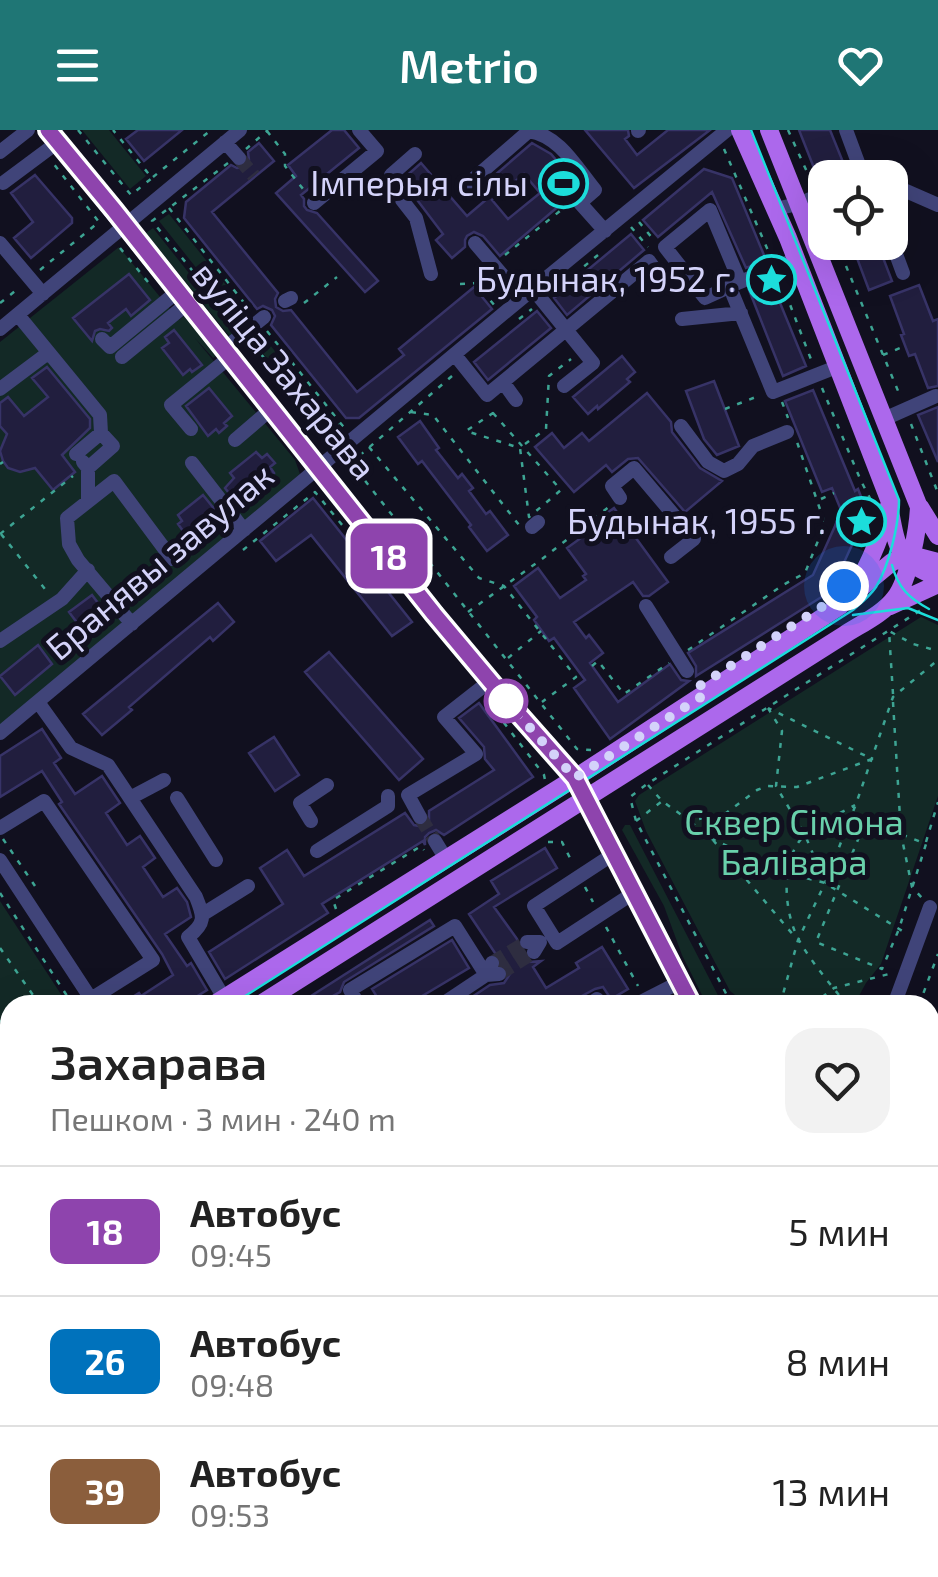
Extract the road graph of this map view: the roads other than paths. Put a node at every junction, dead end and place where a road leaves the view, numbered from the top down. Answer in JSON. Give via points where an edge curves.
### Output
{"nodes":[{"id":1,"x":28,"y":130,"type":"edge"},
{"id":2,"x":240,"y":130,"type":"edge"},
{"id":3,"x":359,"y":130,"type":"edge"},
{"id":4,"x":727,"y":130,"type":"edge"},
{"id":5,"x":740,"y":130,"type":"edge"},
{"id":6,"x":769,"y":130,"type":"edge"},
{"id":7,"x":846,"y":130,"type":"edge"},
{"id":8,"x":50,"y":141,"type":"edge"},
{"id":9,"x":225,"y":142,"type":"junction"},
{"id":10,"x":0,"y":152,"type":"edge"},
{"id":11,"x":415,"y":154,"type":"dead end"},
{"id":12,"x":238,"y":157,"type":"tunnel mouth"},
{"id":13,"x":856,"y":160,"type":"edge"},
{"id":14,"x":2,"y":183,"type":"dead end"},
{"id":15,"x":463,"y":188,"type":"dead end"},
{"id":16,"x":908,"y":192,"type":"edge"},
{"id":17,"x":808,"y":200,"type":"edge"},
{"id":18,"x":314,"y":203,"type":"road end"},
{"id":19,"x":798,"y":204,"type":"junction"},
{"id":20,"x":938,"y":205,"type":"edge"},
{"id":21,"x":775,"y":209,"type":"junction"},
{"id":22,"x":126,"y":225,"type":"junction"},
{"id":23,"x":605,"y":231,"type":"junction"},
{"id":24,"x":0,"y":242,"type":"edge"},
{"id":25,"x":475,"y":243,"type":"dead end"},
{"id":26,"x":796,"y":259,"type":"junction"},
{"id":27,"x":898,"y":260,"type":"edge"},
{"id":28,"x":903,"y":272,"type":"dead end"},
{"id":29,"x":431,"y":274,"type":"dead end"},
{"id":30,"x":664,"y":283,"type":"dead end"},
{"id":31,"x":736,"y":289,"type":"junction"},
{"id":32,"x":44,"y":294,"type":"junction"},
{"id":33,"x":533,"y":296,"type":"junction"},
{"id":34,"x":183,"y":297,"type":"junction"},
{"id":35,"x":740,"y":314,"type":"junction"},
{"id":36,"x":18,"y":315,"type":"junction"},
{"id":37,"x":262,"y":319,"type":"road end"},
{"id":38,"x":682,"y":319,"type":"dead end"},
{"id":39,"x":1,"y":327,"type":"edge"},
{"id":40,"x":566,"y":330,"type":"junction"},
{"id":41,"x":102,"y":339,"type":"dead end"},
{"id":42,"x":48,"y":352,"type":"junction"},
{"id":43,"x":227,"y":353,"type":"junction"},
{"id":44,"x":122,"y":357,"type":"dead end"},
{"id":45,"x":459,"y":360,"type":"junction"},
{"id":46,"x":838,"y":366,"type":"junction"},
{"id":47,"x":503,"y":382,"type":"junction"},
{"id":48,"x":564,"y":386,"type":"dead end"},
{"id":49,"x":0,"y":389,"type":"edge"},
{"id":50,"x":936,"y":396,"type":"edge"},
{"id":51,"x":516,"y":400,"type":"dead end"},
{"id":52,"x":271,"y":408,"type":"junction"},
{"id":53,"x":884,"y":420,"type":"junction"},
{"id":54,"x":680,"y":426,"type":"dead end"},
{"id":55,"x":191,"y":429,"type":"dead end"},
{"id":56,"x":787,"y":432,"type":"dead end"},
{"id":57,"x":235,"y":440,"type":"dead end"},
{"id":58,"x":192,"y":463,"type":"dead end"},
{"id":59,"x":319,"y":468,"type":"junction"},
{"id":60,"x":616,"y":492,"type":"road end"},
{"id":61,"x":88,"y":501,"type":"junction"},
{"id":62,"x":882,"y":506,"type":"junction"},
{"id":63,"x":919,"y":506,"type":"junction"},
{"id":64,"x":244,"y":530,"type":"junction"},
{"id":65,"x":938,"y":536,"type":"edge"},
{"id":66,"x":671,"y":557,"type":"dead end"},
{"id":67,"x":172,"y":558,"type":"dead end"},
{"id":68,"x":908,"y":558,"type":"junction"},
{"id":69,"x":938,"y":562,"type":"edge"},
{"id":70,"x":88,"y":570,"type":"junction"},
{"id":71,"x":938,"y":580,"type":"edge"},
{"id":72,"x":850,"y":596,"type":"junction"},
{"id":73,"x":646,"y":606,"type":"dead end"},
{"id":74,"x":885,"y":608,"type":"junction"},
{"id":75,"x":132,"y":624,"type":"junction"},
{"id":76,"x":0,"y":641,"type":"edge"},
{"id":77,"x":490,"y":681,"type":"junction"},
{"id":78,"x":694,"y":681,"type":"junction"},
{"id":79,"x":38,"y":702,"type":"junction"},
{"id":80,"x":0,"y":733,"type":"edge"},
{"id":81,"x":575,"y":778,"type":"junction"},
{"id":82,"x":164,"y":780,"type":"dead end"},
{"id":83,"x":327,"y":786,"type":"dead end"},
{"id":84,"x":388,"y":796,"type":"dead end"},
{"id":85,"x":130,"y":798,"type":"junction"},
{"id":86,"x":178,"y":798,"type":"dead end"},
{"id":87,"x":588,"y":799,"type":"junction"},
{"id":88,"x":420,"y":817,"type":"dead end"},
{"id":89,"x":311,"y":821,"type":"dead end"},
{"id":90,"x":0,"y":828,"type":"edge"},
{"id":91,"x":436,"y":841,"type":"tunnel mouth"},
{"id":92,"x":317,"y":851,"type":"dead end"},
{"id":93,"x":615,"y":853,"type":"junction"},
{"id":94,"x":446,"y":859,"type":"junction"},
{"id":95,"x":0,"y":860,"type":"edge"},
{"id":96,"x":216,"y":860,"type":"dead end"},
{"id":97,"x":248,"y":886,"type":"dead end"},
{"id":98,"x":635,"y":892,"type":"junction"},
{"id":99,"x":930,"y":907,"type":"road end"},
{"id":100,"x":203,"y":914,"type":"junction"},
{"id":101,"x":680,"y":982,"type":"junction"},
{"id":102,"x":88,"y":995,"type":"edge"},
{"id":103,"x":103,"y":995,"type":"edge"},
{"id":104,"x":216,"y":995,"type":"edge"},
{"id":105,"x":230,"y":995,"type":"edge"},
{"id":106,"x":275,"y":995,"type":"edge"},
{"id":107,"x":353,"y":995,"type":"edge"},
{"id":108,"x":456,"y":995,"type":"edge"},
{"id":109,"x":654,"y":995,"type":"edge"},
{"id":110,"x":687,"y":995,"type":"edge"},
{"id":111,"x":897,"y":995,"type":"edge"}],
"edges":[{"from":1,"to":10,"type":"street"},
{"from":2,"to":9,"type":"street"},
{"from":3,"to":18,"type":"street","via":[[377,151]]},
{"from":4,"to":23,"type":"street","name":"Бранявы завулак"},
{"from":5,"to":21,"type":"main road"},
{"from":6,"to":19,"type":"main road"},
{"from":7,"to":13,"type":"street"},
{"from":8,"to":14,"type":"street"},
{"from":8,"to":22,"type":"main road","name":"вуліца Захарава"},
{"from":9,"to":12,"type":"street"},
{"from":9,"to":22,"type":"street"},
{"from":11,"to":29,"type":"street","via":[[391,175],[391,186],[416,218]]},
{"from":15,"to":23,"type":"street","via":[[529,131],[536,132],[557,142],[594,190],[580,203]]},
{"from":16,"to":20,"type":"street"},
{"from":17,"to":19,"type":"street"},
{"from":19,"to":21,"type":"street"},
{"from":19,"to":53,"type":"main road"},
{"from":21,"to":26,"type":"main road"},
{"from":22,"to":32,"type":"street"},
{"from":22,"to":34,"type":"main road","name":"вуліца Захарава"},
{"from":23,"to":33,"type":"street","name":"Бранявы завулак"},
{"from":24,"to":32,"type":"street"},
{"from":25,"to":33,"type":"street"},
{"from":26,"to":31,"type":"street"},
{"from":26,"to":46,"type":"main road"},
{"from":27,"to":28,"type":"street"},
{"from":30,"to":40,"type":"street","via":[[650,262]]},
{"from":31,"to":31,"type":"street","via":[[705,298],[665,248],[710,210]]},
{"from":31,"to":35,"type":"street"},
{"from":32,"to":36,"type":"street"},
{"from":33,"to":40,"type":"street"},
{"from":33,"to":45,"type":"street","name":"Бранявы завулак"},
{"from":34,"to":41,"type":"street","via":[[110,347]]},
{"from":34,"to":43,"type":"main road","name":"вуліца Захарава"},
{"from":34,"to":44,"type":"street"},
{"from":35,"to":38,"type":"street"},
{"from":35,"to":46,"type":"street","via":[[775,392]]},
{"from":36,"to":39,"type":"street"},
{"from":36,"to":42,"type":"street"},
{"from":37,"to":43,"type":"street"},
{"from":40,"to":47,"type":"street"},
{"from":40,"to":48,"type":"street","via":[[593,363]]},
{"from":42,"to":49,"type":"street"},
{"from":42,"to":61,"type":"street","via":[[100,415],[101,433],[113,446],[82,458]]},
{"from":43,"to":52,"type":"main road","name":"вуліца Захарава"},
{"from":43,"to":55,"type":"street","via":[[171,406]]},
{"from":45,"to":47,"type":"street","via":[[487,394]]},
{"from":45,"to":59,"type":"street","name":"Бранявы завулак"},
{"from":46,"to":62,"type":"main road","via":[[890,502]]},
{"from":47,"to":51,"type":"street"},
{"from":50,"to":53,"type":"street"},
{"from":52,"to":57,"type":"street"},
{"from":52,"to":59,"type":"main road","name":"вуліца Захарава"},
{"from":53,"to":63,"type":"main road"},
{"from":54,"to":56,"type":"street","via":[[708,462],[724,471],[753,446]]},
{"from":58,"to":64,"type":"street"},
{"from":59,"to":64,"type":"street","name":"Бранявы завулак"},
{"from":59,"to":77,"type":"main road","name":"вуліца Захарава"},
{"from":60,"to":66,"type":"street","via":[[634,468],[694,538]]},
{"from":61,"to":67,"type":"street","via":[[114,482]]},
{"from":61,"to":70,"type":"street","via":[[67,518],[68,544]]},
{"from":62,"to":68,"type":"main road"},
{"from":62,"to":72,"type":"main road","via":[[878,540]]},
{"from":63,"to":65,"type":"main road"},
{"from":63,"to":68,"type":"main road"},
{"from":64,"to":75,"type":"street","name":"Бранявы завулак"},
{"from":68,"to":69,"type":"main road"},
{"from":68,"to":71,"type":"main road"},
{"from":68,"to":72,"type":"main road","via":[[892,562]]},
{"from":68,"to":74,"type":"main road","via":[[898,595]]},
{"from":70,"to":75,"type":"street"},
{"from":70,"to":76,"type":"street","via":[[56,603]]},
{"from":71,"to":74,"type":"main road"},
{"from":72,"to":78,"type":"main road"},
{"from":73,"to":78,"type":"street"},
{"from":74,"to":87,"type":"main road"},
{"from":75,"to":79,"type":"street","name":"Бранявы завулак"},
{"from":77,"to":81,"type":"main road","name":"вуліца Захарава"},
{"from":77,"to":88,"type":"street","via":[[444,717],[476,754],[408,795]]},
{"from":78,"to":81,"type":"main road"},
{"from":79,"to":80,"type":"street","name":"Бранявы завулак"},
{"from":79,"to":85,"type":"street","via":[[71,748],[108,765]]},
{"from":81,"to":87,"type":"main road","name":"вуліца Захарава"},
{"from":81,"to":94,"type":"main road"},
{"from":82,"to":85,"type":"street"},
{"from":83,"to":89,"type":"street","via":[[300,802]]},
{"from":84,"to":92,"type":"street","via":[[388,806]]},
{"from":85,"to":100,"type":"street"},
{"from":86,"to":96,"type":"street"},
{"from":87,"to":93,"type":"main road","name":"вуліца Захарава"},
{"from":87,"to":106,"type":"main road"},
{"from":90,"to":103,"type":"street","via":[[44,801],[152,960]]},
{"from":91,"to":94,"type":"street"},
{"from":93,"to":98,"type":"main road","name":"вуліца Захарава"},
{"from":93,"to":98,"type":"street","via":[[534,906],[538,942],[557,942]]},
{"from":94,"to":105,"type":"main road"},
{"from":95,"to":102,"type":"street"},
{"from":97,"to":100,"type":"street"},
{"from":98,"to":101,"type":"main road","name":"вуліца Захарава"},
{"from":99,"to":111,"type":"street","via":[[925,940]]},
{"from":100,"to":104,"type":"street","via":[[200,928],[188,937]]},
{"from":101,"to":109,"type":"street"},
{"from":101,"to":110,"type":"main road","name":"вуліца Захарава"},
{"from":107,"to":108,"type":"street","via":[[350,990],[455,926],[492,971]]}]}
